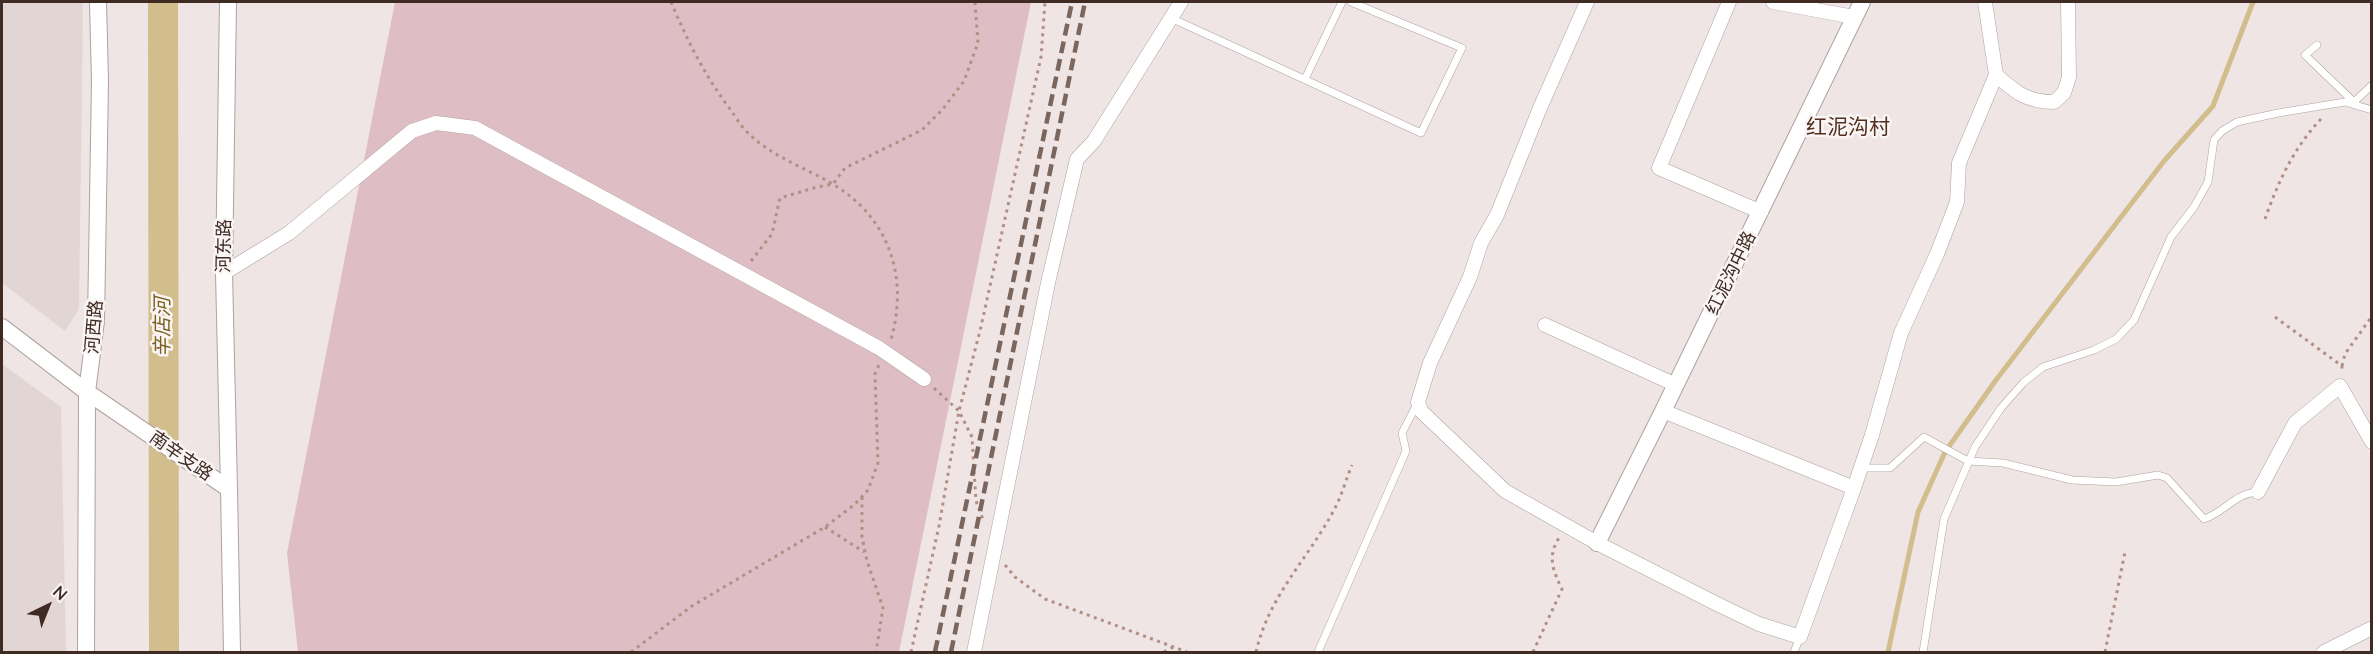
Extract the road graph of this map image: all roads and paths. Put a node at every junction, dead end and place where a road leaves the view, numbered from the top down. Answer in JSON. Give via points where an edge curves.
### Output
{"nodes":[{"id":1,"x":98,"y":2,"type":"edge"},
{"id":2,"x":228,"y":2,"type":"edge"},
{"id":3,"x":671,"y":2,"type":"edge"},
{"id":4,"x":975,"y":2,"type":"edge"},
{"id":5,"x":1044,"y":2,"type":"edge"},
{"id":6,"x":1180,"y":2,"type":"edge"},
{"id":7,"x":1342,"y":2,"type":"edge"},
{"id":8,"x":1351,"y":2,"type":"edge"},
{"id":9,"x":1587,"y":2,"type":"edge"},
{"id":10,"x":1730,"y":2,"type":"edge"},
{"id":11,"x":1773,"y":2,"type":"edge"},
{"id":12,"x":1985,"y":2,"type":"edge"},
{"id":13,"x":2068,"y":2,"type":"edge"},
{"id":14,"x":1858,"y":9,"type":"edge"},
{"id":15,"x":1170,"y":18,"type":"junction"},
{"id":16,"x":2317,"y":45,"type":"dead end"},
{"id":17,"x":1996,"y":75,"type":"junction"},
{"id":18,"x":1305,"y":80,"type":"junction"},
{"id":19,"x":2372,"y":85,"type":"edge"},
{"id":20,"x":2335,"y":104,"type":"junction"},
{"id":21,"x":2357,"y":105,"type":"junction"},
{"id":22,"x":2372,"y":110,"type":"edge"},
{"id":23,"x":833,"y":184,"type":"junction"},
{"id":24,"x":1761,"y":212,"type":"junction"},
{"id":25,"x":2265,"y":219,"type":"dead end"},
{"id":26,"x":224,"y":273,"type":"junction"},
{"id":27,"x":742,"y":273,"type":"junction"},
{"id":28,"x":2372,"y":316,"type":"edge"},
{"id":29,"x":2275,"y":317,"type":"dead end"},
{"id":30,"x":1545,"y":325,"type":"dead end"},
{"id":31,"x":2,"y":327,"type":"edge"},
{"id":32,"x":886,"y":352,"type":"junction"},
{"id":33,"x":2342,"y":366,"type":"junction"},
{"id":34,"x":924,"y":379,"type":"joint"},
{"id":35,"x":1676,"y":385,"type":"junction"},
{"id":36,"x":2340,"y":386,"type":"junction"},
{"id":37,"x":87,"y":392,"type":"junction"},
{"id":38,"x":1418,"y":402,"type":"junction"},
{"id":39,"x":959,"y":411,"type":"junction"},
{"id":40,"x":1663,"y":411,"type":"junction"},
{"id":41,"x":2372,"y":442,"type":"edge"},
{"id":42,"x":1968,"y":461,"type":"junction"},
{"id":43,"x":1352,"y":465,"type":"dead end"},
{"id":44,"x":1861,"y":468,"type":"junction"},
{"id":45,"x":1854,"y":488,"type":"junction"},
{"id":46,"x":229,"y":489,"type":"junction"},
{"id":47,"x":2258,"y":492,"type":"joint"},
{"id":48,"x":862,"y":497,"type":"junction"},
{"id":49,"x":825,"y":527,"type":"junction"},
{"id":50,"x":1573,"y":528,"type":"junction"},
{"id":51,"x":1597,"y":543,"type":"junction"},
{"id":52,"x":995,"y":547,"type":"junction"},
{"id":53,"x":865,"y":552,"type":"junction"},
{"id":54,"x":2125,"y":552,"type":"dead end"},
{"id":55,"x":2372,"y":628,"type":"edge"},
{"id":56,"x":1800,"y":638,"type":"junction"},
{"id":57,"x":1173,"y":647,"type":"junction"},
{"id":58,"x":86,"y":652,"type":"edge"},
{"id":59,"x":232,"y":652,"type":"edge"},
{"id":60,"x":632,"y":652,"type":"edge"},
{"id":61,"x":876,"y":652,"type":"edge"},
{"id":62,"x":911,"y":652,"type":"edge"},
{"id":63,"x":974,"y":652,"type":"edge"},
{"id":64,"x":1164,"y":652,"type":"edge"},
{"id":65,"x":1188,"y":652,"type":"edge"},
{"id":66,"x":1256,"y":652,"type":"edge"},
{"id":67,"x":1318,"y":652,"type":"edge"},
{"id":68,"x":1533,"y":652,"type":"edge"},
{"id":69,"x":1794,"y":652,"type":"edge"},
{"id":70,"x":1923,"y":652,"type":"edge"},
{"id":71,"x":2105,"y":652,"type":"edge"},
{"id":72,"x":2324,"y":652,"type":"edge"}],
"edges":[{"from":1,"to":37,"type":"street","name":"河西路","via":[[96,321]]},
{"from":2,"to":26,"type":"street","name":"河东路"},
{"from":3,"to":23,"type":"path","via":[[708,80],[745,131],[769,150]]},
{"from":4,"to":23,"type":"path","via":[[978,43],[964,81],[943,109],[922,130],[845,168]]},
{"from":5,"to":39,"type":"path","via":[[1041,57]]},
{"from":6,"to":15,"type":"street"},
{"from":7,"to":18,"type":"lane"},
{"from":8,"to":18,"type":"lane","via":[[1462,48],[1421,133]]},
{"from":9,"to":38,"type":"street","via":[[1430,363]]},
{"from":10,"to":24,"type":"street","via":[[1659,168]]},
{"from":11,"to":14,"type":"street"},
{"from":12,"to":17,"type":"street"},
{"from":13,"to":17,"type":"street","via":[[2069,77],[2064,93],[2054,102],[2036,102]]},
{"from":14,"to":24,"type":"street","name":"红泥沟中路"},
{"from":15,"to":18,"type":"lane"},
{"from":15,"to":52,"type":"street","via":[[1094,141],[1077,159]]},
{"from":16,"to":21,"type":"lane","via":[[2305,55]]},
{"from":17,"to":44,"type":"street","via":[[1959,163],[1957,202],[1901,333]]},
{"from":19,"to":21,"type":"lane"},
{"from":20,"to":21,"type":"lane"},
{"from":20,"to":25,"type":"path","via":[[2308,133],[2278,182]]},
{"from":20,"to":42,"type":"lane","via":[[2237,122],[2222,131],[2214,140],[2208,182],[2170,237],[2134,320],[2116,339],[2043,367],[2023,383],[2001,408]]},
{"from":21,"to":22,"type":"lane"},
{"from":23,"to":27,"type":"path","via":[[780,198],[772,234]]},
{"from":23,"to":32,"type":"path","via":[[864,207],[889,245],[897,282],[897,319]]},
{"from":24,"to":35,"type":"street","name":"红泥沟中路"},
{"from":26,"to":27,"type":"street","via":[[289,233],[412,131],[436,123],[475,128]]},
{"from":26,"to":46,"type":"street","name":"河东路"},
{"from":27,"to":32,"type":"street"},
{"from":28,"to":33,"type":"path","via":[[2345,354]]},
{"from":29,"to":33,"type":"path"},
{"from":30,"to":35,"type":"street"},
{"from":31,"to":37,"type":"street","name":"南辛支路"},
{"from":32,"to":34,"type":"street"},
{"from":32,"to":48,"type":"path","via":[[875,374],[878,463]]},
{"from":33,"to":36,"type":"path"},
{"from":34,"to":39,"type":"path"},
{"from":35,"to":40,"type":"street","name":"红泥沟中路"},
{"from":36,"to":41,"type":"street"},
{"from":36,"to":47,"type":"street","via":[[2295,423]]},
{"from":37,"to":46,"type":"street","name":"南辛支路"},
{"from":37,"to":58,"type":"street","name":"河西路"},
{"from":38,"to":50,"type":"street","via":[[1421,411],[1505,491]]},
{"from":38,"to":67,"type":"lane","via":[[1402,433],[1406,451]]},
{"from":39,"to":52,"type":"path","via":[[972,437],[976,501]]},
{"from":39,"to":62,"type":"path"},
{"from":40,"to":45,"type":"street"},
{"from":40,"to":51,"type":"street","name":"红泥沟中路"},
{"from":42,"to":44,"type":"lane","via":[[1924,436],[1890,468]]},
{"from":42,"to":47,"type":"lane","via":[[2003,463],[2072,480],[2167,478],[2204,519],[2217,515],[2244,493]]},
{"from":42,"to":70,"type":"lane","via":[[1944,519]]},
{"from":43,"to":66,"type":"path","via":[[1335,507],[1287,580],[1260,633]]},
{"from":44,"to":45,"type":"street"},
{"from":45,"to":56,"type":"street"},
{"from":46,"to":59,"type":"street","name":"南辛支路"},
{"from":48,"to":49,"type":"path"},
{"from":48,"to":53,"type":"path"},
{"from":49,"to":53,"type":"path"},
{"from":49,"to":60,"type":"path","via":[[692,606]]},
{"from":50,"to":51,"type":"street"},
{"from":50,"to":68,"type":"path","via":[[1557,539],[1551,558],[1562,590]]},
{"from":51,"to":56,"type":"street","via":[[1759,624]]},
{"from":52,"to":57,"type":"path","via":[[1015,577],[1045,599]]},
{"from":52,"to":63,"type":"street"},
{"from":53,"to":61,"type":"path","via":[[884,608]]},
{"from":54,"to":71,"type":"path"},
{"from":55,"to":72,"type":"street"},
{"from":56,"to":69,"type":"lane"},
{"from":57,"to":64,"type":"path"},
{"from":57,"to":65,"type":"path"}]}
